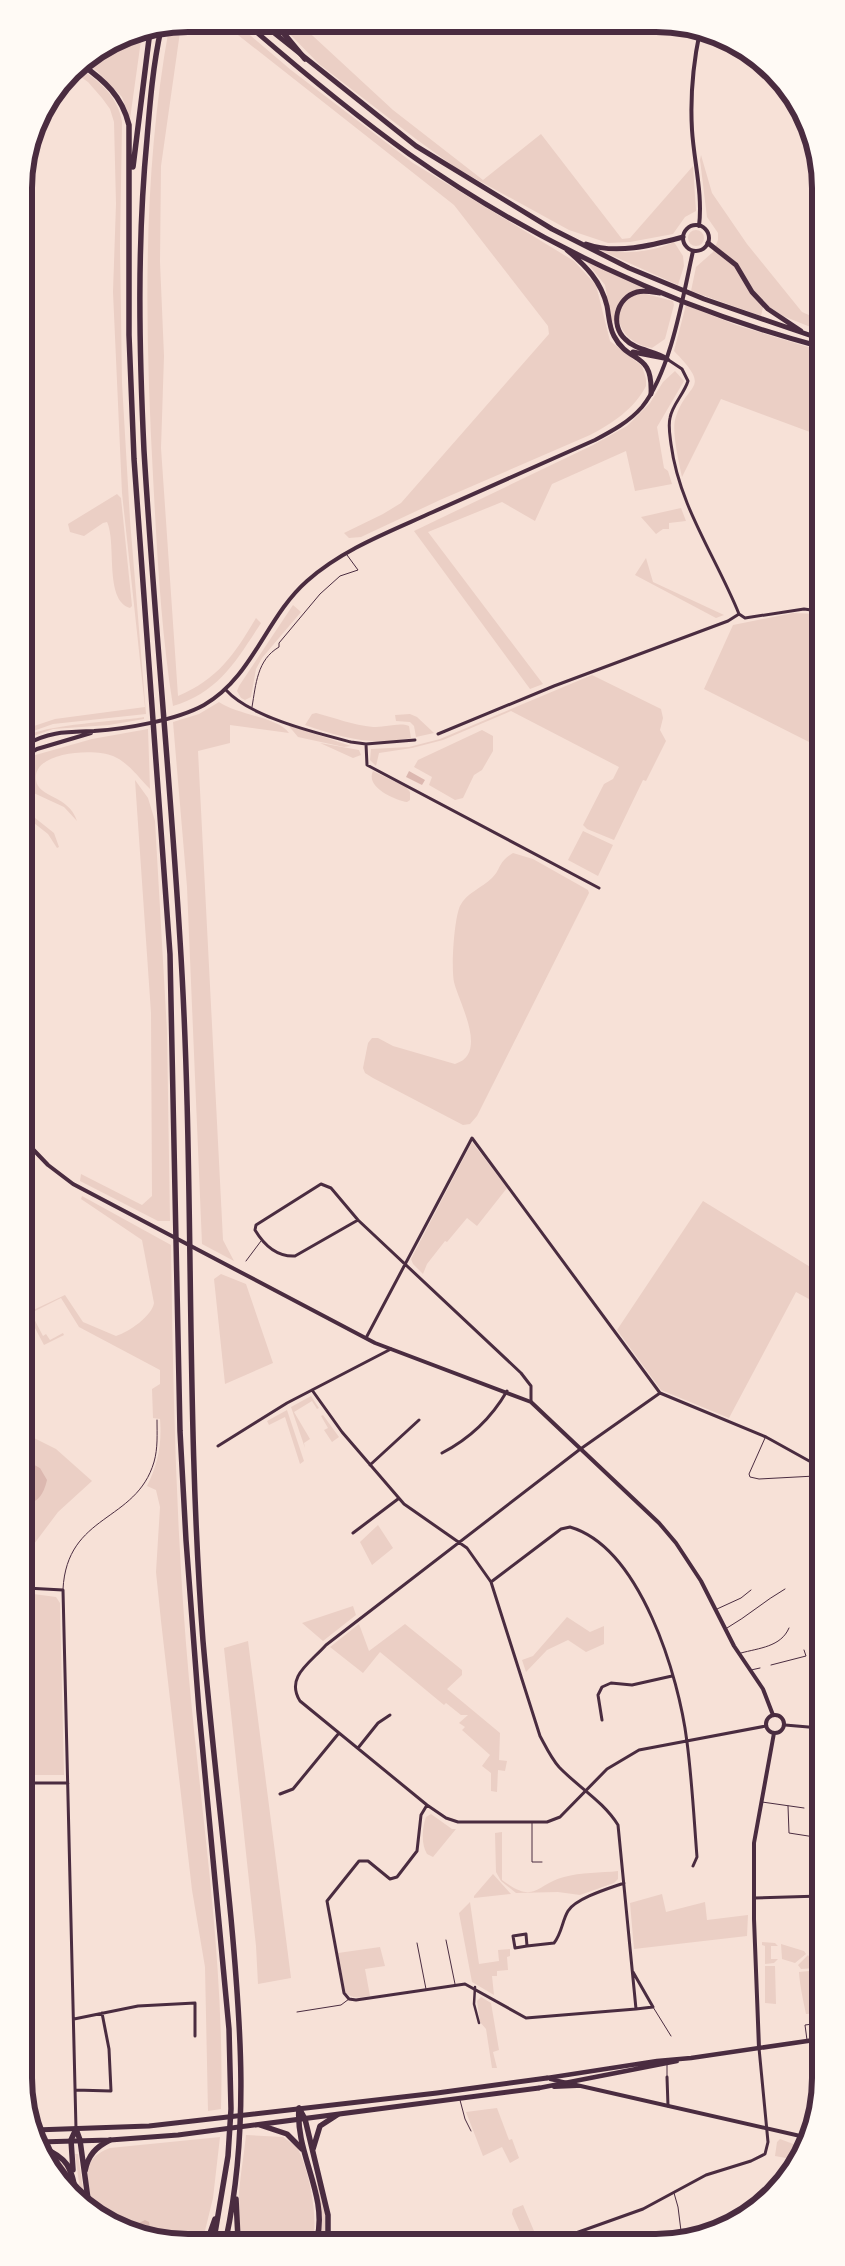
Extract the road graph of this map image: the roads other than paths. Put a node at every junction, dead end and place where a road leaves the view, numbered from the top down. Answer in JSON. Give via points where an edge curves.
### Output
{"nodes":[{"id":1,"x":256,"y":32,"type":"edge"},
{"id":2,"x":272,"y":32,"type":"edge"},
{"id":3,"x":283,"y":32,"type":"edge"},
{"id":4,"x":160,"y":35,"type":"edge"},
{"id":5,"x":149,"y":38,"type":"edge"},
{"id":6,"x":698,"y":38,"type":"edge"},
{"id":7,"x":305,"y":59,"type":"junction"},
{"id":8,"x":88,"y":69,"type":"edge"},
{"id":9,"x":130,"y":191,"type":"junction"},
{"id":10,"x":698,"y":226,"type":"junction"},
{"id":11,"x":563,"y":235,"type":"junction"},
{"id":12,"x":683,"y":236,"type":"junction"},
{"id":13,"x":708,"y":243,"type":"junction"},
{"id":14,"x":561,"y":245,"type":"junction"},
{"id":15,"x":693,"y":251,"type":"junction"},
{"id":16,"x":670,"y":295,"type":"junction"},
{"id":17,"x":808,"y":336,"type":"junction"},
{"id":18,"x":812,"y":337,"type":"edge"},
{"id":19,"x":812,"y":344,"type":"edge"},
{"id":20,"x":629,"y":351,"type":"junction"},
{"id":21,"x":667,"y":359,"type":"junction"},
{"id":22,"x":651,"y":394,"type":"junction"},
{"id":23,"x":346,"y":553,"type":"junction"},
{"id":24,"x":812,"y":610,"type":"edge"},
{"id":25,"x":739,"y":614,"type":"junction"},
{"id":26,"x":226,"y":690,"type":"junction"},
{"id":27,"x":252,"y":710,"type":"junction"},
{"id":28,"x":96,"y":731,"type":"junction"},
{"id":29,"x":438,"y":734,"type":"dead end"},
{"id":30,"x":415,"y":740,"type":"dead end"},
{"id":31,"x":33,"y":741,"type":"edge"},
{"id":32,"x":366,"y":744,"type":"junction"},
{"id":33,"x":33,"y":751,"type":"edge"},
{"id":34,"x":599,"y":888,"type":"dead end"},
{"id":35,"x":33,"y":1149,"type":"edge"},
{"id":36,"x":358,"y":1220,"type":"junction"},
{"id":37,"x":261,"y":1241,"type":"junction"},
{"id":38,"x":246,"y":1261,"type":"dead end"},
{"id":39,"x":406,"y":1263,"type":"junction"},
{"id":40,"x":366,"y":1338,"type":"junction"},
{"id":41,"x":391,"y":1349,"type":"junction"},
{"id":42,"x":312,"y":1390,"type":"junction"},
{"id":43,"x":507,"y":1391,"type":"junction"},
{"id":44,"x":660,"y":1393,"type":"junction"},
{"id":45,"x":531,"y":1402,"type":"junction"},
{"id":46,"x":157,"y":1420,"type":"dead end"},
{"id":47,"x":419,"y":1420,"type":"dead end"},
{"id":48,"x":767,"y":1438,"type":"junction"},
{"id":49,"x":218,"y":1446,"type":"dead end"},
{"id":50,"x":579,"y":1450,"type":"junction"},
{"id":51,"x":442,"y":1453,"type":"dead end"},
{"id":52,"x":812,"y":1463,"type":"edge"},
{"id":53,"x":370,"y":1466,"type":"junction"},
{"id":54,"x":812,"y":1476,"type":"edge"},
{"id":55,"x":398,"y":1498,"type":"junction"},
{"id":56,"x":353,"y":1533,"type":"dead end"},
{"id":57,"x":459,"y":1542,"type":"junction"},
{"id":58,"x":491,"y":1582,"type":"junction"},
{"id":59,"x":33,"y":1588,"type":"edge"},
{"id":60,"x":786,"y":1589,"type":"dead end"},
{"id":61,"x":63,"y":1590,"type":"junction"},
{"id":62,"x":750,"y":1590,"type":"dead end"},
{"id":63,"x":715,"y":1610,"type":"junction"},
{"id":64,"x":789,"y":1628,"type":"dead end"},
{"id":65,"x":725,"y":1629,"type":"junction"},
{"id":66,"x":804,"y":1650,"type":"dead end"},
{"id":67,"x":738,"y":1654,"type":"junction"},
{"id":68,"x":771,"y":1665,"type":"dead end"},
{"id":69,"x":760,"y":1668,"type":"dead end"},
{"id":70,"x":750,"y":1670,"type":"junction"},
{"id":71,"x":672,"y":1676,"type":"junction"},
{"id":72,"x":773,"y":1714,"type":"junction"},
{"id":73,"x":390,"y":1715,"type":"dead end"},
{"id":74,"x":602,"y":1720,"type":"dead end"},
{"id":75,"x":785,"y":1725,"type":"junction"},
{"id":76,"x":766,"y":1726,"type":"junction"},
{"id":77,"x":812,"y":1727,"type":"edge"},
{"id":78,"x":339,"y":1732,"type":"junction"},
{"id":79,"x":774,"y":1733,"type":"junction"},
{"id":80,"x":687,"y":1741,"type":"junction"},
{"id":81,"x":358,"y":1748,"type":"junction"},
{"id":82,"x":33,"y":1783,"type":"edge"},
{"id":83,"x":68,"y":1783,"type":"junction"},
{"id":84,"x":586,"y":1790,"type":"junction"},
{"id":85,"x":280,"y":1794,"type":"dead end"},
{"id":86,"x":762,"y":1802,"type":"junction"},
{"id":87,"x":427,"y":1805,"type":"junction"},
{"id":88,"x":788,"y":1806,"type":"junction"},
{"id":89,"x":804,"y":1808,"type":"dead end"},
{"id":90,"x":532,"y":1822,"type":"junction"},
{"id":91,"x":812,"y":1837,"type":"edge"},
{"id":92,"x":542,"y":1862,"type":"dead end"},
{"id":93,"x":692,"y":1866,"type":"dead end"},
{"id":94,"x":624,"y":1883,"type":"junction"},
{"id":95,"x":812,"y":1896,"type":"edge"},
{"id":96,"x":754,"y":1898,"type":"junction"},
{"id":97,"x":446,"y":1940,"type":"dead end"},
{"id":98,"x":417,"y":1943,"type":"dead end"},
{"id":99,"x":527,"y":1946,"type":"junction"},
{"id":100,"x":634,"y":1972,"type":"junction"},
{"id":101,"x":456,"y":1984,"type":"junction"},
{"id":102,"x":475,"y":1987,"type":"junction"},
{"id":103,"x":426,"y":1991,"type":"junction"},
{"id":104,"x":349,"y":1999,"type":"junction"},
{"id":105,"x":653,"y":2007,"type":"junction"},
{"id":106,"x":636,"y":2009,"type":"junction"},
{"id":107,"x":297,"y":2012,"type":"dead end"},
{"id":108,"x":102,"y":2013,"type":"junction"},
{"id":109,"x":74,"y":2019,"type":"junction"},
{"id":110,"x":478,"y":2023,"type":"dead end"},
{"id":111,"x":812,"y":2024,"type":"edge"},
{"id":112,"x":195,"y":2036,"type":"dead end"},
{"id":113,"x":671,"y":2036,"type":"dead end"},
{"id":114,"x":812,"y":2040,"type":"edge"},
{"id":115,"x":807,"y":2041,"type":"junction"},
{"id":116,"x":759,"y":2048,"type":"junction"},
{"id":117,"x":672,"y":2059,"type":"junction"},
{"id":118,"x":680,"y":2060,"type":"junction"},
{"id":119,"x":667,"y":2064,"type":"junction"},
{"id":120,"x":667,"y":2077,"type":"joint"},
{"id":121,"x":547,"y":2078,"type":"junction"},
{"id":122,"x":568,"y":2081,"type":"junction"},
{"id":123,"x":584,"y":2086,"type":"junction"},
{"id":124,"x":539,"y":2088,"type":"junction"},
{"id":125,"x":75,"y":2090,"type":"junction"},
{"id":126,"x":460,"y":2099,"type":"junction"},
{"id":127,"x":668,"y":2106,"type":"junction"},
{"id":128,"x":299,"y":2108,"type":"junction"},
{"id":129,"x":336,"y":2115,"type":"junction"},
{"id":130,"x":305,"y":2119,"type":"junction"},
{"id":131,"x":298,"y":2120,"type":"junction"},
{"id":132,"x":258,"y":2125,"type":"junction"},
{"id":133,"x":766,"y":2128,"type":"junction"},
{"id":134,"x":76,"y":2129,"type":"junction"},
{"id":135,"x":42,"y":2130,"type":"edge"},
{"id":136,"x":471,"y":2131,"type":"dead end"},
{"id":137,"x":801,"y":2136,"type":"edge"},
{"id":138,"x":70,"y":2140,"type":"junction"},
{"id":139,"x":80,"y":2140,"type":"junction"},
{"id":140,"x":110,"y":2140,"type":"junction"},
{"id":141,"x":47,"y":2141,"type":"edge"},
{"id":142,"x":312,"y":2151,"type":"junction"},
{"id":143,"x":51,"y":2152,"type":"edge"},
{"id":144,"x":305,"y":2157,"type":"junction"},
{"id":145,"x":84,"y":2175,"type":"junction"},
{"id":146,"x":236,"y":2180,"type":"junction"},
{"id":147,"x":74,"y":2184,"type":"edge"},
{"id":148,"x":75,"y":2184,"type":"edge"},
{"id":149,"x":674,"y":2192,"type":"junction"},
{"id":150,"x":222,"y":2195,"type":"junction"},
{"id":151,"x":87,"y":2196,"type":"edge"},
{"id":152,"x":582,"y":2231,"type":"junction"},
{"id":153,"x":681,"y":2232,"type":"edge"},
{"id":154,"x":210,"y":2234,"type":"edge"},
{"id":155,"x":215,"y":2234,"type":"edge"},
{"id":156,"x":227,"y":2234,"type":"edge"},
{"id":157,"x":238,"y":2234,"type":"edge"},
{"id":158,"x":317,"y":2234,"type":"edge"},
{"id":159,"x":328,"y":2234,"type":"edge"},
{"id":160,"x":573,"y":2234,"type":"edge"},
{"id":161,"x":585,"y":2234,"type":"edge"}],
"edges":[{"from":1,"to":14,"type":"main road","via":[[409,154],[476,198]]},
{"from":2,"to":7,"type":"main road"},
{"from":3,"to":7,"type":"highway"},
{"from":4,"to":146,"type":"highway","via":[[149,108],[139,265],[142,411],[178,893],[187,1075],[189,1338],[196,1538],[242,2054]]},
{"from":5,"to":9,"type":"highway"},
{"from":6,"to":10,"type":"street","via":[[690,101],[699,193]]},
{"from":7,"to":11,"type":"main road","via":[[416,146],[459,175]]},
{"from":8,"to":9,"type":"highway","via":[[110,86],[123,105],[129,125]]},
{"from":9,"to":150,"type":"highway","via":[[129,326],[134,459],[170,954],[180,1431],[199,1711],[229,2029],[231,2109]]},
{"from":10,"to":12,"type":"street","via":[[690,227]]},
{"from":10,"to":13,"type":"street","via":[[708,234]]},
{"from":11,"to":12,"type":"main road","via":[[610,249],[629,249]]},
{"from":11,"to":17,"type":"main road","via":[[629,268],[704,299]]},
{"from":12,"to":15,"type":"street","via":[[684,244]]},
{"from":13,"to":15,"type":"street"},
{"from":13,"to":17,"type":"main road","via":[[736,265],[752,292],[768,309]]},
{"from":14,"to":16,"type":"main road"},
{"from":14,"to":20,"type":"main road","via":[[595,277],[604,294],[613,336]]},
{"from":15,"to":21,"type":"street"},
{"from":16,"to":19,"type":"main road"},
{"from":16,"to":21,"type":"main road","via":[[634,293],[618,307],[616,315],[620,334],[626,341]]},
{"from":17,"to":18,"type":"main road"},
{"from":20,"to":21,"type":"main road"},
{"from":20,"to":22,"type":"main road","via":[[648,367]]},
{"from":21,"to":22,"type":"street"},
{"from":21,"to":25,"type":"street","via":[[682,369],[688,381],[670,416],[677,474],[688,506]]},
{"from":22,"to":23,"type":"street","via":[[630,418],[595,440]]},
{"from":23,"to":26,"type":"street","via":[[295,593]]},
{"from":23,"to":27,"type":"lane","via":[[358,570],[340,576],[320,594],[279,643],[279,648],[265,659],[260,666]]},
{"from":24,"to":25,"type":"street","via":[[745,618]]},
{"from":25,"to":29,"type":"street"},
{"from":26,"to":27,"type":"street","via":[[236,701]]},
{"from":26,"to":28,"type":"street","via":[[179,716]]},
{"from":27,"to":32,"type":"street","via":[[327,736]]},
{"from":28,"to":31,"type":"street","via":[[65,731]]},
{"from":28,"to":33,"type":"street"},
{"from":30,"to":32,"type":"street"},
{"from":32,"to":34,"type":"street","via":[[367,765]]},
{"from":35,"to":40,"type":"street","via":[[73,1184]]},
{"from":36,"to":37,"type":"street","via":[[294,1256],[266,1247]]},
{"from":36,"to":37,"type":"street","via":[[331,1188],[321,1184],[256,1225]]},
{"from":36,"to":39,"type":"street"},
{"from":37,"to":38,"type":"lane"},
{"from":39,"to":40,"type":"street"},
{"from":39,"to":44,"type":"street","via":[[472,1138]]},
{"from":39,"to":45,"type":"street","via":[[521,1373],[531,1386]]},
{"from":40,"to":41,"type":"street"},
{"from":41,"to":42,"type":"street"},
{"from":41,"to":43,"type":"street"},
{"from":42,"to":49,"type":"street"},
{"from":42,"to":53,"type":"street"},
{"from":43,"to":45,"type":"street"},
{"from":43,"to":51,"type":"street","via":[[496,1410],[458,1445]]},
{"from":44,"to":48,"type":"street"},
{"from":44,"to":50,"type":"street"},
{"from":45,"to":50,"type":"street"},
{"from":46,"to":61,"type":"lane","via":[[156,1450],[146,1479],[127,1503],[88,1532],[75,1546],[66,1564]]},
{"from":47,"to":53,"type":"street"},
{"from":48,"to":52,"type":"street"},
{"from":48,"to":54,"type":"lane","via":[[750,1478]]},
{"from":50,"to":57,"type":"street"},
{"from":50,"to":63,"type":"street","via":[[676,1543]]},
{"from":53,"to":55,"type":"street"},
{"from":55,"to":56,"type":"street"},
{"from":55,"to":57,"type":"street","via":[[423,1520]]},
{"from":57,"to":58,"type":"street"},
{"from":57,"to":78,"type":"street","via":[[326,1645],[296,1678],[294,1690],[300,1701]]},
{"from":58,"to":71,"type":"street","via":[[561,1529],[580,1529],[609,1550],[637,1587],[664,1645]]},
{"from":58,"to":84,"type":"street","via":[[540,1736],[552,1758]]},
{"from":59,"to":61,"type":"street"},
{"from":60,"to":65,"type":"lane"},
{"from":61,"to":83,"type":"street"},
{"from":62,"to":63,"type":"lane"},
{"from":63,"to":65,"type":"street"},
{"from":64,"to":67,"type":"lane","via":[[778,1643]]},
{"from":65,"to":67,"type":"street"},
{"from":66,"to":68,"type":"lane","via":[[806,1656]]},
{"from":67,"to":70,"type":"street"},
{"from":69,"to":70,"type":"lane"},
{"from":70,"to":72,"type":"street","via":[[763,1689]]},
{"from":71,"to":74,"type":"street","via":[[632,1685],[611,1683],[602,1687],[598,1695]]},
{"from":71,"to":80,"type":"street"},
{"from":72,"to":75,"type":"street","via":[[782,1717]]},
{"from":72,"to":76,"type":"street","via":[[767,1719]]},
{"from":73,"to":81,"type":"street","via":[[378,1723]]},
{"from":75,"to":77,"type":"street"},
{"from":75,"to":79,"type":"street"},
{"from":76,"to":79,"type":"street"},
{"from":76,"to":80,"type":"street"},
{"from":78,"to":81,"type":"street"},
{"from":78,"to":85,"type":"street","via":[[293,1788]]},
{"from":79,"to":86,"type":"street"},
{"from":80,"to":84,"type":"street","via":[[639,1750],[624,1757]]},
{"from":80,"to":93,"type":"street","via":[[697,1857]]},
{"from":81,"to":87,"type":"street"},
{"from":82,"to":83,"type":"street"},
{"from":83,"to":109,"type":"street"},
{"from":84,"to":90,"type":"street","via":[[560,1817],[547,1822]]},
{"from":84,"to":94,"type":"street","via":[[609,1810],[618,1825]]},
{"from":86,"to":88,"type":"lane"},
{"from":86,"to":96,"type":"street","via":[[754,1843]]},
{"from":87,"to":90,"type":"street","via":[[458,1822]]},
{"from":87,"to":104,"type":"street","via":[[421,1815],[417,1851],[397,1877],[390,1879],[368,1861],[359,1861],[327,1901],[344,1993]]},
{"from":88,"to":89,"type":"lane"},
{"from":88,"to":91,"type":"lane","via":[[789,1833]]},
{"from":90,"to":92,"type":"lane","via":[[532,1862]]},
{"from":94,"to":99,"type":"street","via":[[577,1902],[568,1910],[554,1943]]},
{"from":94,"to":100,"type":"street"},
{"from":95,"to":96,"type":"street"},
{"from":96,"to":116,"type":"street"},
{"from":97,"to":101,"type":"lane"},
{"from":98,"to":103,"type":"lane"},
{"from":99,"to":99,"type":"street","via":[[526,1934],[513,1936],[514,1948]]},
{"from":100,"to":105,"type":"street"},
{"from":100,"to":106,"type":"street"},
{"from":101,"to":102,"type":"street"},
{"from":101,"to":103,"type":"street"},
{"from":102,"to":106,"type":"street","via":[[526,2018]]},
{"from":102,"to":110,"type":"street"},
{"from":103,"to":104,"type":"street"},
{"from":104,"to":107,"type":"lane","via":[[341,2005]]},
{"from":105,"to":106,"type":"street"},
{"from":105,"to":113,"type":"lane"},
{"from":108,"to":109,"type":"street"},
{"from":108,"to":112,"type":"street","via":[[138,2006],[195,2004]]},
{"from":108,"to":125,"type":"street","via":[[109,2049],[111,2091]]},
{"from":109,"to":125,"type":"street"},
{"from":111,"to":115,"type":"lane","via":[[805,2024]]},
{"from":114,"to":115,"type":"main road"},
{"from":115,"to":116,"type":"main road"},
{"from":116,"to":118,"type":"main road"},
{"from":116,"to":133,"type":"street"},
{"from":117,"to":118,"type":"main road"},
{"from":117,"to":119,"type":"lane"},
{"from":117,"to":121,"type":"main road"},
{"from":118,"to":119,"type":"main road"},
{"from":119,"to":120,"type":"lane"},
{"from":119,"to":122,"type":"main road"},
{"from":120,"to":127,"type":"street"},
{"from":121,"to":122,"type":"street"},
{"from":121,"to":128,"type":"main road"},
{"from":122,"to":123,"type":"street"},
{"from":122,"to":124,"type":"main road"},
{"from":123,"to":124,"type":"street"},
{"from":123,"to":127,"type":"street"},
{"from":124,"to":126,"type":"main road"},
{"from":125,"to":134,"type":"street"},
{"from":126,"to":129,"type":"main road"},
{"from":126,"to":136,"type":"lane"},
{"from":127,"to":133,"type":"street"},
{"from":128,"to":130,"type":"highway"},
{"from":128,"to":131,"type":"highway"},
{"from":128,"to":134,"type":"main road","via":[[149,2126]]},
{"from":129,"to":130,"type":"main road"},
{"from":129,"to":142,"type":"highway","via":[[320,2126]]},
{"from":130,"to":131,"type":"main road"},
{"from":130,"to":142,"type":"highway"},
{"from":131,"to":132,"type":"main road"},
{"from":131,"to":144,"type":"highway"},
{"from":132,"to":140,"type":"main road"},
{"from":132,"to":144,"type":"highway","via":[[292,2137]]},
{"from":133,"to":137,"type":"street"},
{"from":133,"to":149,"type":"street","via":[[768,2142],[765,2154],[760,2158],[706,2175]]},
{"from":134,"to":135,"type":"main road"},
{"from":134,"to":138,"type":"highway"},
{"from":134,"to":139,"type":"highway"},
{"from":138,"to":139,"type":"main road"},
{"from":138,"to":141,"type":"main road"},
{"from":138,"to":148,"type":"highway"},
{"from":139,"to":140,"type":"main road"},
{"from":139,"to":145,"type":"highway"},
{"from":140,"to":145,"type":"highway","via":[[91,2154]]},
{"from":142,"to":159,"type":"highway","via":[[328,2215]]},
{"from":143,"to":147,"type":"highway","via":[[68,2163]]},
{"from":144,"to":158,"type":"highway","via":[[319,2214]]},
{"from":145,"to":151,"type":"highway"},
{"from":146,"to":156,"type":"highway"},
{"from":146,"to":157,"type":"highway"},
{"from":149,"to":152,"type":"street","via":[[643,2210]]},
{"from":149,"to":153,"type":"lane"},
{"from":150,"to":154,"type":"highway"},
{"from":150,"to":155,"type":"highway"},
{"from":152,"to":160,"type":"street"},
{"from":152,"to":161,"type":"street"}]}
